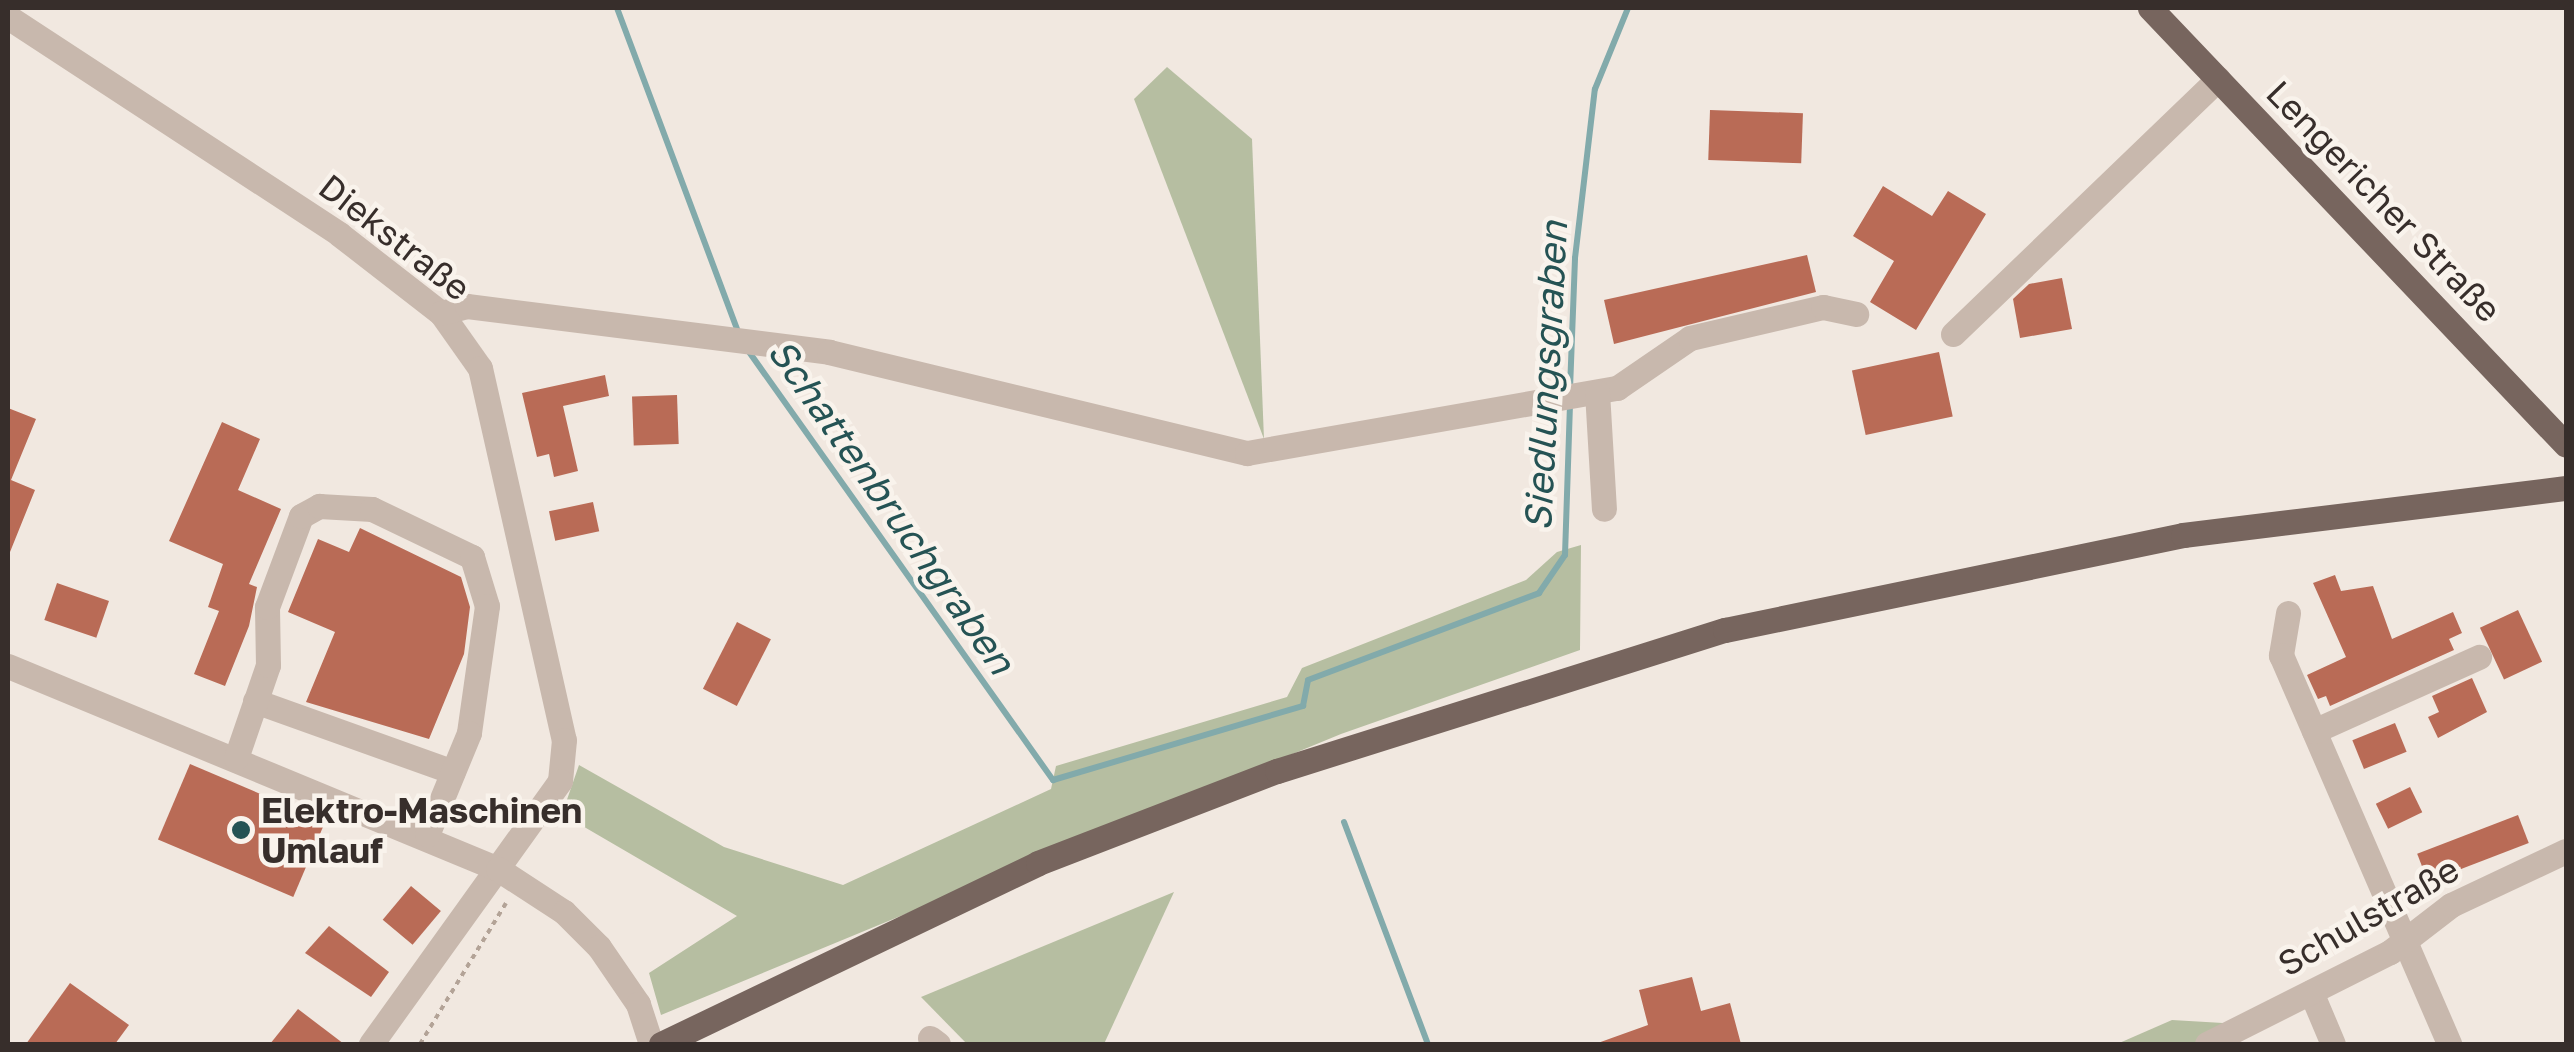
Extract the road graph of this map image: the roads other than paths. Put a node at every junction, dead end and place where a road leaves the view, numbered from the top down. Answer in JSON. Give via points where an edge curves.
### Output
{"nodes":[{"id":1,"x":2150,"y":8,"type":"edge"},
{"id":2,"x":8,"y":17,"type":"edge"},
{"id":3,"x":2218,"y":80,"type":"junction"},
{"id":4,"x":441,"y":313,"type":"junction"},
{"id":5,"x":1856,"y":314,"type":"dead end"},
{"id":6,"x":1952,"y":334,"type":"dead end"},
{"id":7,"x":1583,"y":394,"type":"junction"},
{"id":8,"x":2566,"y":444,"type":"edge"},
{"id":9,"x":2566,"y":488,"type":"edge"},
{"id":10,"x":1604,"y":510,"type":"dead end"},
{"id":11,"x":2288,"y":613,"type":"dead end"},
{"id":12,"x":2479,"y":656,"type":"dead end"},
{"id":13,"x":8,"y":666,"type":"edge"},
{"id":14,"x":256,"y":701,"type":"junction"},
{"id":15,"x":2314,"y":732,"type":"junction"},
{"id":16,"x":236,"y":758,"type":"junction"},
{"id":17,"x":453,"y":772,"type":"junction"},
{"id":18,"x":427,"y":835,"type":"junction"},
{"id":19,"x":2566,"y":851,"type":"edge"},
{"id":20,"x":508,"y":876,"type":"junction"},
{"id":21,"x":2403,"y":941,"type":"junction"},
{"id":22,"x":2310,"y":992,"type":"junction"},
{"id":23,"x":371,"y":1044,"type":"edge"},
{"id":24,"x":651,"y":1044,"type":"edge"},
{"id":25,"x":661,"y":1044,"type":"edge"},
{"id":26,"x":2207,"y":1044,"type":"edge"},
{"id":27,"x":2333,"y":1044,"type":"edge"},
{"id":28,"x":2449,"y":1044,"type":"edge"}],
"edges":[{"from":1,"to":3,"type":"main road","name":"Lengericher Straße"},
{"from":2,"to":4,"type":"street","name":"Diekstraße","via":[[234,161]]},
{"from":3,"to":6,"type":"street"},
{"from":3,"to":8,"type":"main road","name":"Lengericher Straße"},
{"from":4,"to":7,"type":"street","via":[[467,306],[754,340],[971,381],[1247,453]]},
{"from":4,"to":20,"type":"street","name":"Diekstraße","via":[[480,368],[498,427],[564,740],[560,781]]},
{"from":5,"to":7,"type":"street","via":[[1824,307],[1690,338],[1617,388]]},
{"from":7,"to":10,"type":"street"},
{"from":9,"to":25,"type":"main road","via":[[2183,535],[1725,630],[1277,771],[1038,864]]},
{"from":11,"to":15,"type":"street","via":[[2281,656]]},
{"from":12,"to":15,"type":"street"},
{"from":13,"to":16,"type":"street"},
{"from":14,"to":16,"type":"street"},
{"from":14,"to":17,"type":"street"},
{"from":14,"to":17,"type":"street","via":[[268,665],[266,607],[301,516],[339,504],[372,509],[472,556],[480,573],[490,632],[474,717]]},
{"from":15,"to":21,"type":"street"},
{"from":16,"to":18,"type":"street"},
{"from":17,"to":18,"type":"street"},
{"from":18,"to":20,"type":"street"},
{"from":19,"to":21,"type":"street","name":"Schulstraße","via":[[2450,904]]},
{"from":20,"to":23,"type":"street","name":"Diekstraße"},
{"from":20,"to":24,"type":"street","via":[[599,947],[638,1004]]},
{"from":21,"to":22,"type":"street","name":"Schulstraße"},
{"from":21,"to":28,"type":"street"},
{"from":22,"to":26,"type":"street","name":"Schulstraße"},
{"from":22,"to":27,"type":"street"}]}
